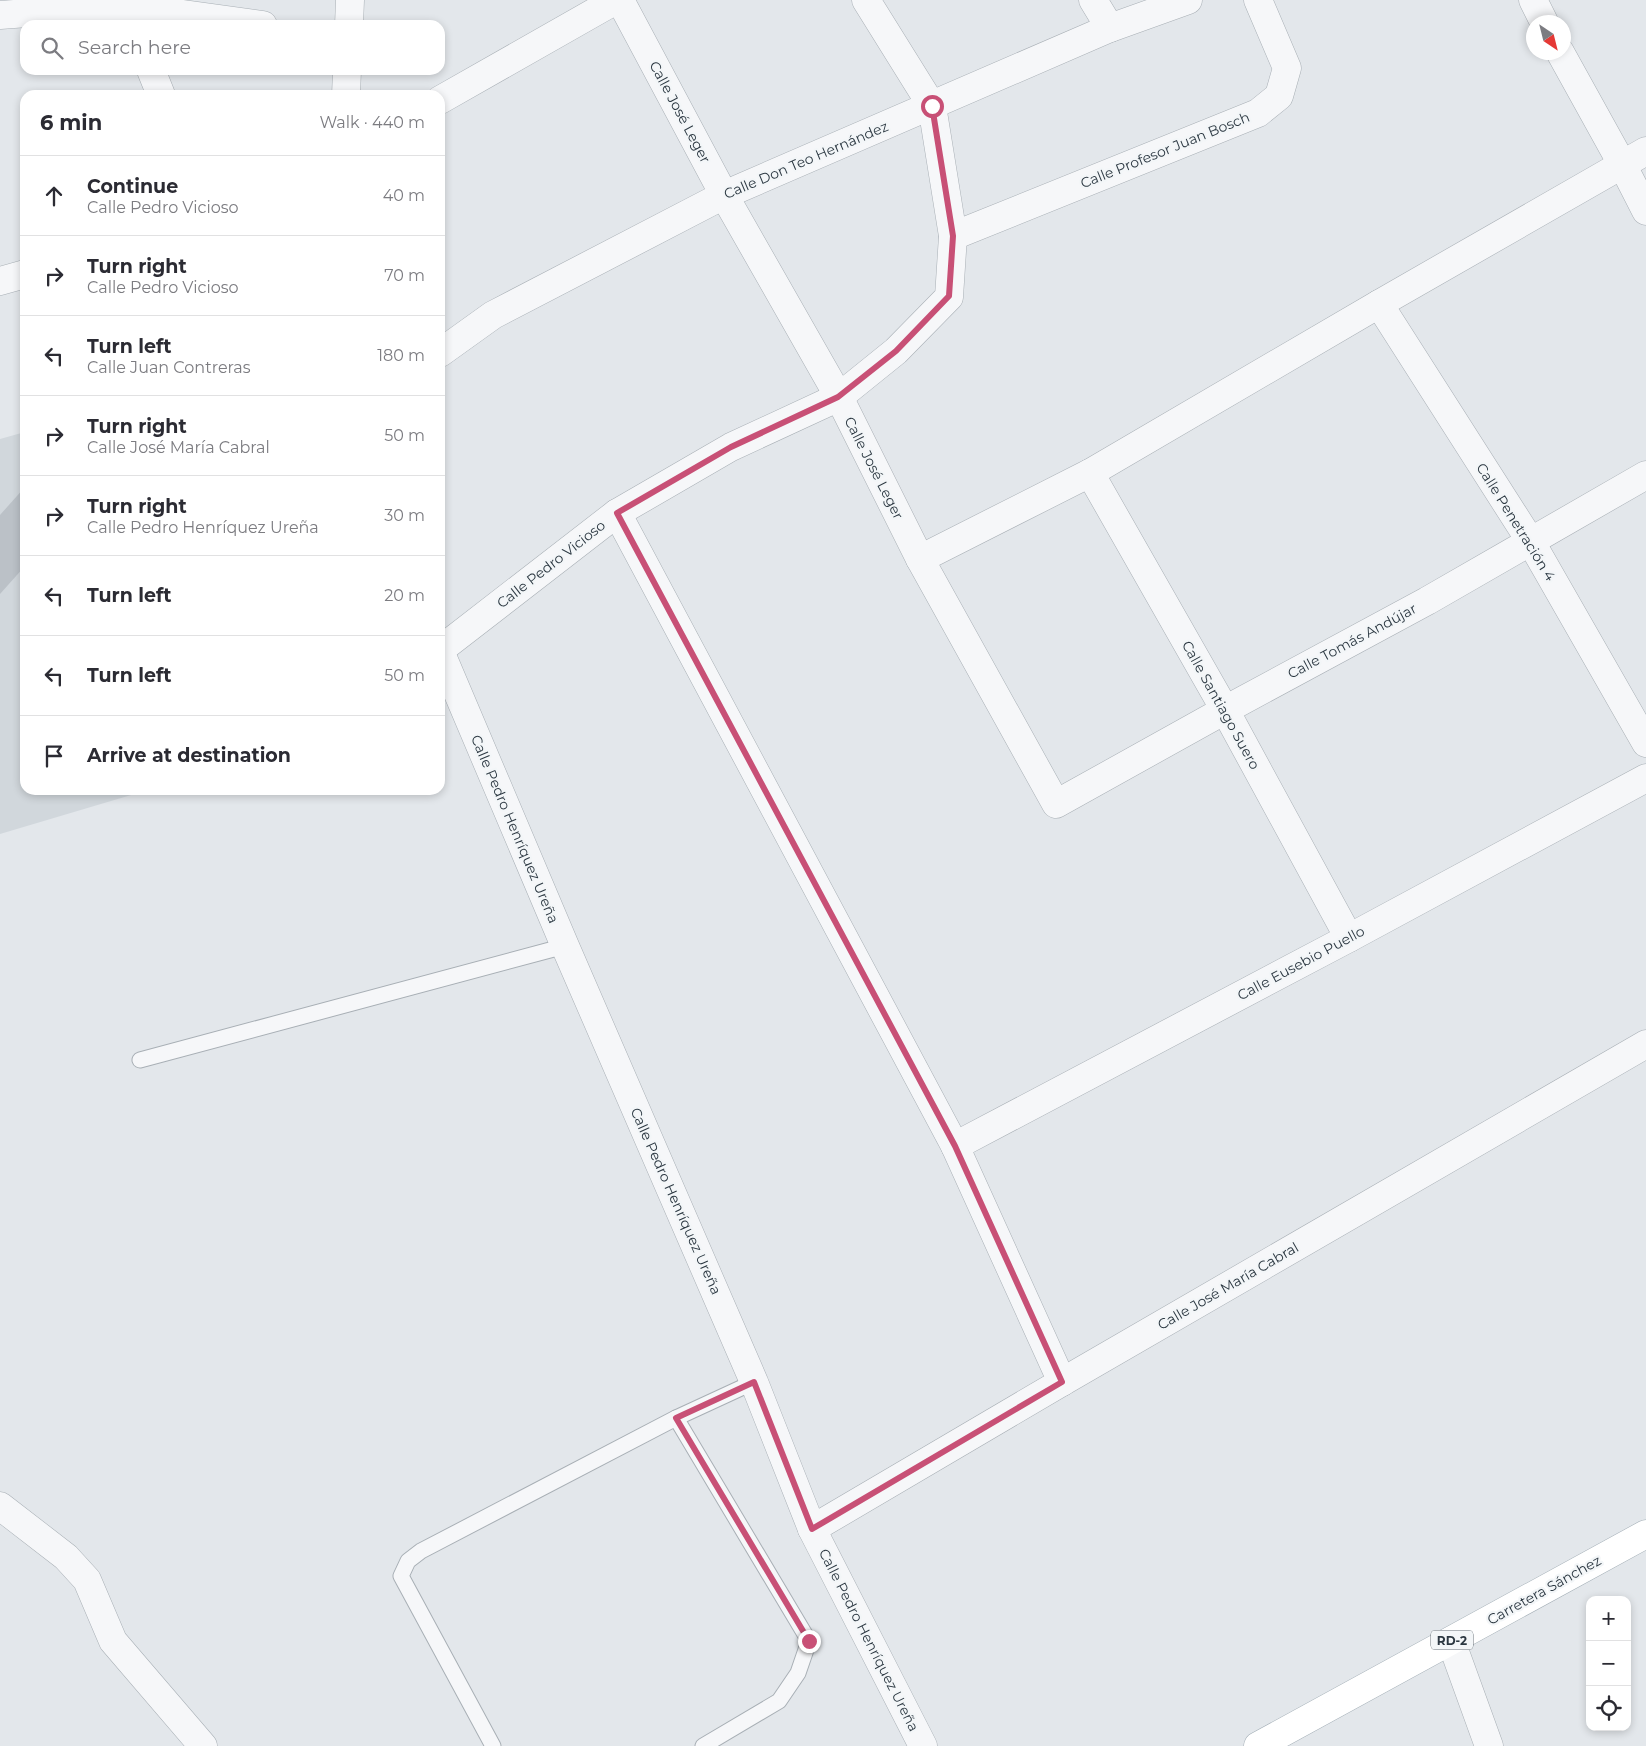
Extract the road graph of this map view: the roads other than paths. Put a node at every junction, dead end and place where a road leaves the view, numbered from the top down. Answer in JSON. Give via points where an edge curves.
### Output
{"nodes":[{"id":1,"x":350,"y":0,"type":"edge"},
{"id":2,"x":616,"y":0,"type":"edge"},
{"id":3,"x":620,"y":0,"type":"edge"},
{"id":4,"x":866,"y":0,"type":"edge"},
{"id":5,"x":1093,"y":0,"type":"edge"},
{"id":6,"x":1188,"y":0,"type":"edge"},
{"id":7,"x":1258,"y":0,"type":"edge"},
{"id":8,"x":1533,"y":0,"type":"edge"},
{"id":9,"x":126,"y":10,"type":"edge"},
{"id":10,"x":0,"y":15,"type":"edge"},
{"id":11,"x":1540,"y":15,"type":"edge"},
{"id":12,"x":217,"y":20,"type":"edge"},
{"id":13,"x":349,"y":20,"type":"edge"},
{"id":14,"x":1110,"y":28,"type":"junction"},
{"id":15,"x":1566,"y":60,"type":"edge"},
{"id":16,"x":152,"y":75,"type":"edge"},
{"id":17,"x":347,"y":75,"type":"edge"},
{"id":18,"x":159,"y":90,"type":"edge"},
{"id":19,"x":346,"y":90,"type":"edge"},
{"id":20,"x":445,"y":97,"type":"edge"},
{"id":21,"x":932,"y":106,"type":"junction"},
{"id":22,"x":1634,"y":158,"type":"edge"},
{"id":23,"x":724,"y":195,"type":"junction"},
{"id":24,"x":1646,"y":211,"type":"edge"},
{"id":25,"x":953,"y":236,"type":"junction"},
{"id":26,"x":20,"y":275,"type":"edge"},
{"id":27,"x":0,"y":280,"type":"edge"},
{"id":28,"x":1380,"y":304,"type":"junction"},
{"id":29,"x":445,"y":349,"type":"edge"},
{"id":30,"x":838,"y":397,"type":"junction"},
{"id":31,"x":1090,"y":473,"type":"junction"},
{"id":32,"x":1646,"y":475,"type":"edge"},
{"id":33,"x":617,"y":513,"type":"junction"},
{"id":34,"x":1531,"y":542,"type":"junction"},
{"id":35,"x":920,"y":560,"type":"junction"},
{"id":36,"x":445,"y":646,"type":"edge"},
{"id":37,"x":445,"y":662,"type":"edge"},
{"id":38,"x":1225,"y":710,"type":"junction"},
{"id":39,"x":1646,"y":743,"type":"edge"},
{"id":40,"x":1646,"y":778,"type":"edge"},
{"id":41,"x":1056,"y":804,"type":"joint"},
{"id":42,"x":1349,"y":938,"type":"junction"},
{"id":43,"x":565,"y":946,"type":"junction"},
{"id":44,"x":1646,"y":1044,"type":"edge"},
{"id":45,"x":140,"y":1060,"type":"dead end"},
{"id":46,"x":955,"y":1146,"type":"junction"},
{"id":47,"x":754,"y":1382,"type":"junction"},
{"id":48,"x":1062,"y":1382,"type":"junction"},
{"id":49,"x":676,"y":1418,"type":"junction"},
{"id":50,"x":0,"y":1506,"type":"edge"},
{"id":51,"x":812,"y":1529,"type":"junction"},
{"id":52,"x":1646,"y":1534,"type":"edge"},
{"id":53,"x":1451,"y":1641,"type":"junction"},
{"id":54,"x":201,"y":1745,"type":"edge"},
{"id":55,"x":493,"y":1746,"type":"edge"},
{"id":56,"x":703,"y":1746,"type":"edge"},
{"id":57,"x":923,"y":1746,"type":"edge"},
{"id":58,"x":1258,"y":1746,"type":"edge"},
{"id":59,"x":1489,"y":1746,"type":"edge"}],
"edges":[{"from":1,"to":13,"type":"street"},
{"from":2,"to":20,"type":"street"},
{"from":3,"to":23,"type":"street","name":"Calle José Leger"},
{"from":4,"to":21,"type":"street","name":"Calle Pedro Vicioso"},
{"from":5,"to":14,"type":"street"},
{"from":6,"to":14,"type":"street","name":"Calle Don Teo Hernández"},
{"from":7,"to":25,"type":"street","name":"Calle Profesor Juan Bosch","via":[[1287,68],[1279,96],[1258,113]]},
{"from":8,"to":11,"type":"street"},
{"from":9,"to":10,"type":"street"},
{"from":9,"to":12,"type":"street"},
{"from":14,"to":21,"type":"street","name":"Calle Don Teo Hernández"},
{"from":15,"to":22,"type":"street"},
{"from":16,"to":18,"type":"street"},
{"from":17,"to":19,"type":"street"},
{"from":21,"to":23,"type":"street","name":"Calle Don Teo Hernández"},
{"from":21,"to":25,"type":"street","name":"Calle Pedro Vicioso"},
{"from":22,"to":24,"type":"street"},
{"from":22,"to":28,"type":"street"},
{"from":23,"to":29,"type":"street","name":"Calle Don Teo Hernández","via":[[493,315]]},
{"from":23,"to":30,"type":"street","name":"Calle José Leger"},
{"from":25,"to":30,"type":"street","name":"Calle Pedro Vicioso","via":[[949,296],[896,351]]},
{"from":26,"to":27,"type":"street"},
{"from":28,"to":31,"type":"street"},
{"from":28,"to":34,"type":"street","name":"Calle Penetración 4"},
{"from":30,"to":33,"type":"street","name":"Calle Pedro Vicioso","via":[[731,447]]},
{"from":30,"to":35,"type":"street","name":"Calle José Leger"},
{"from":31,"to":35,"type":"street"},
{"from":31,"to":38,"type":"street","name":"Calle Santiago Suero"},
{"from":32,"to":34,"type":"street","name":"Calle Tomás Andújar"},
{"from":33,"to":36,"type":"street","name":"Calle Pedro Vicioso"},
{"from":33,"to":46,"type":"street"},
{"from":34,"to":38,"type":"street","name":"Calle Tomás Andújar"},
{"from":34,"to":39,"type":"street","name":"Calle Penetración 4"},
{"from":35,"to":41,"type":"street","name":"Calle José Leger"},
{"from":37,"to":43,"type":"street","name":"Calle Pedro Henríquez Ureña"},
{"from":38,"to":41,"type":"street","name":"Calle Tomás Andújar"},
{"from":38,"to":42,"type":"street","name":"Calle Santiago Suero"},
{"from":40,"to":42,"type":"street","name":"Calle Eusebio Puello"},
{"from":42,"to":46,"type":"street","name":"Calle Eusebio Puello"},
{"from":43,"to":45,"type":"lane"},
{"from":43,"to":47,"type":"street","name":"Calle Pedro Henríquez Ureña"},
{"from":44,"to":48,"type":"street","name":"Calle José María Cabral"},
{"from":46,"to":48,"type":"street"},
{"from":47,"to":49,"type":"lane"},
{"from":47,"to":51,"type":"street","name":"Calle Pedro Henríquez Ureña"},
{"from":48,"to":51,"type":"street","name":"Calle José María Cabral"},
{"from":49,"to":55,"type":"lane","via":[[421,1551],[408,1561],[401,1576]]},
{"from":49,"to":56,"type":"lane","via":[[809,1641],[798,1673],[779,1701]]},
{"from":50,"to":54,"type":"street","via":[[66,1557],[87,1580],[113,1641]]},
{"from":51,"to":57,"type":"street","name":"Calle Pedro Henríquez Ureña"},
{"from":52,"to":53,"type":"main road","name":"Carretera Sánchez","number":"RD-2"},
{"from":53,"to":58,"type":"main road","name":"Carretera Sánchez","number":"RD-2"},
{"from":53,"to":59,"type":"street"}]}
